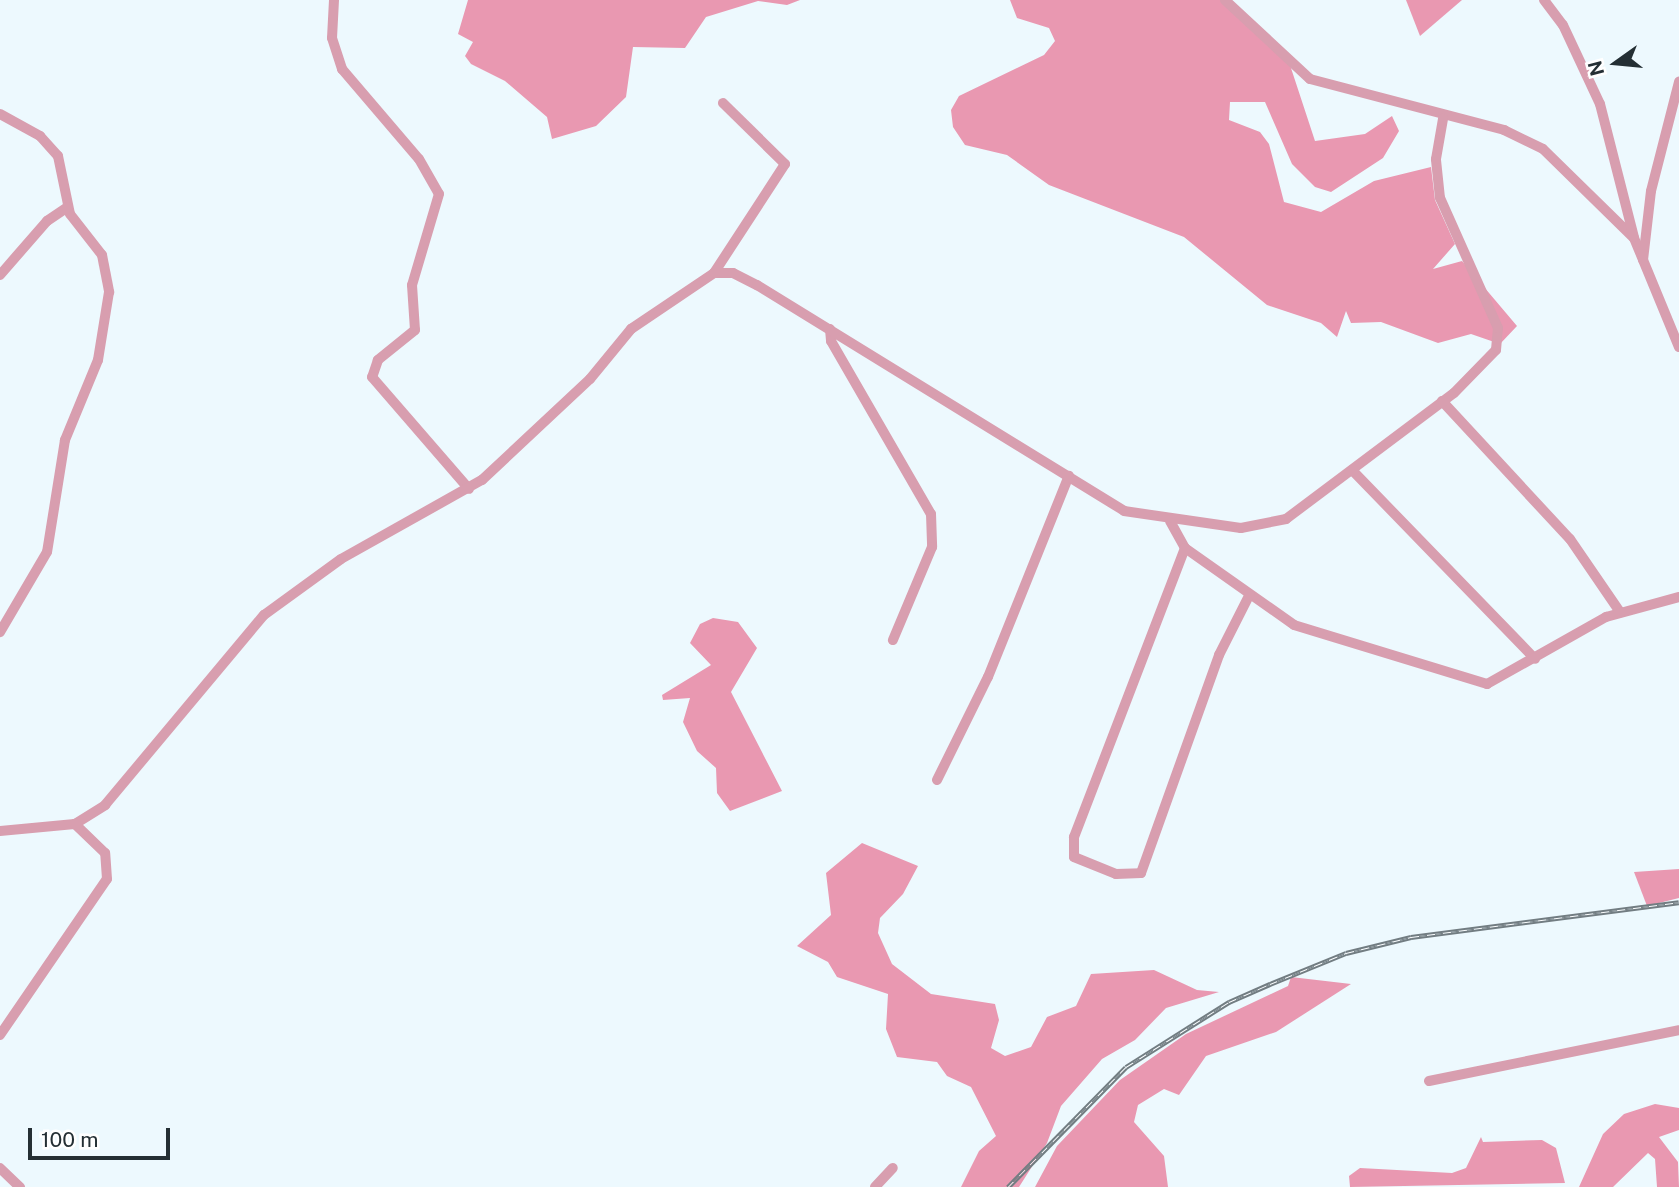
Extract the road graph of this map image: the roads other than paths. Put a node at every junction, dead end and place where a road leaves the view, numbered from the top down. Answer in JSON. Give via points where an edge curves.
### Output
{"nodes":[{"id":1,"x":334,"y":0,"type":"edge"},
{"id":2,"x":1224,"y":0,"type":"edge"},
{"id":3,"x":1544,"y":0,"type":"edge"},
{"id":4,"x":1679,"y":82,"type":"edge"},
{"id":5,"x":723,"y":103,"type":"dead end"},
{"id":6,"x":0,"y":114,"type":"edge"},
{"id":7,"x":1443,"y":119,"type":"junction"},
{"id":8,"x":68,"y":207,"type":"junction"},
{"id":9,"x":1634,"y":238,"type":"junction"},
{"id":10,"x":1643,"y":260,"type":"junction"},
{"id":11,"x":714,"y":273,"type":"junction"},
{"id":12,"x":0,"y":275,"type":"edge"},
{"id":13,"x":830,"y":329,"type":"junction"},
{"id":14,"x":1679,"y":347,"type":"edge"},
{"id":15,"x":1442,"y":401,"type":"junction"},
{"id":16,"x":1352,"y":470,"type":"junction"},
{"id":17,"x":1069,"y":476,"type":"junction"},
{"id":18,"x":469,"y":489,"type":"junction"},
{"id":19,"x":1170,"y":521,"type":"junction"},
{"id":20,"x":1185,"y":548,"type":"junction"},
{"id":21,"x":1250,"y":594,"type":"junction"},
{"id":22,"x":1679,"y":597,"type":"edge"},
{"id":23,"x":1620,"y":612,"type":"junction"},
{"id":24,"x":0,"y":632,"type":"edge"},
{"id":25,"x":893,"y":640,"type":"dead end"},
{"id":26,"x":1535,"y":659,"type":"junction"},
{"id":27,"x":937,"y":780,"type":"dead end"},
{"id":28,"x":75,"y":824,"type":"junction"},
{"id":29,"x":0,"y":831,"type":"edge"},
{"id":30,"x":1679,"y":1030,"type":"edge"},
{"id":31,"x":0,"y":1035,"type":"edge"},
{"id":32,"x":1429,"y":1082,"type":"dead end"},
{"id":33,"x":0,"y":1168,"type":"edge"},
{"id":34,"x":893,"y":1168,"type":"dead end"},
{"id":35,"x":20,"y":1187,"type":"edge"},
{"id":36,"x":875,"y":1187,"type":"edge"}],
"edges":[{"from":1,"to":18,"type":"street","via":[[332,38],[342,69],[419,159],[439,194],[412,285],[415,330],[377,360],[372,377]]},
{"from":2,"to":7,"type":"street","via":[[1310,79]]},
{"from":3,"to":9,"type":"street","via":[[1563,25],[1600,104]]},
{"from":4,"to":10,"type":"street","via":[[1651,191]]},
{"from":5,"to":11,"type":"street","via":[[785,164]]},
{"from":6,"to":8,"type":"street","via":[[52,148]]},
{"from":7,"to":9,"type":"street","via":[[1504,130],[1543,149]]},
{"from":7,"to":15,"type":"street","via":[[1436,159],[1440,198],[1499,332],[1486,366]]},
{"from":8,"to":12,"type":"street","via":[[47,221]]},
{"from":8,"to":24,"type":"street","via":[[107,268],[105,324],[98,360],[65,440],[43,563]]},
{"from":9,"to":10,"type":"street"},
{"from":10,"to":14,"type":"street"},
{"from":11,"to":13,"type":"street","via":[[733,273]]},
{"from":11,"to":18,"type":"street","via":[[631,329],[564,405]]},
{"from":13,"to":17,"type":"street"},
{"from":13,"to":25,"type":"street","via":[[831,341],[931,514],[932,547]]},
{"from":15,"to":16,"type":"street"},
{"from":15,"to":23,"type":"street","via":[[1570,539]]},
{"from":16,"to":19,"type":"street","via":[[1275,523],[1241,528]]},
{"from":16,"to":26,"type":"street"},
{"from":17,"to":19,"type":"street","via":[[1124,511]]},
{"from":17,"to":27,"type":"street","via":[[988,677]]},
{"from":18,"to":28,"type":"street","via":[[341,559],[264,615],[116,794]]},
{"from":19,"to":20,"type":"street"},
{"from":20,"to":21,"type":"street"},
{"from":20,"to":21,"type":"street","via":[[1074,837],[1074,857],[1116,874],[1141,873],[1219,655]]},
{"from":21,"to":26,"type":"street","via":[[1303,629],[1487,684]]},
{"from":22,"to":23,"type":"street"},
{"from":23,"to":26,"type":"street"},
{"from":28,"to":29,"type":"street"},
{"from":28,"to":31,"type":"street","via":[[105,853],[107,879]]},
{"from":30,"to":32,"type":"street"},
{"from":33,"to":35,"type":"street"},
{"from":34,"to":36,"type":"street"}]}
